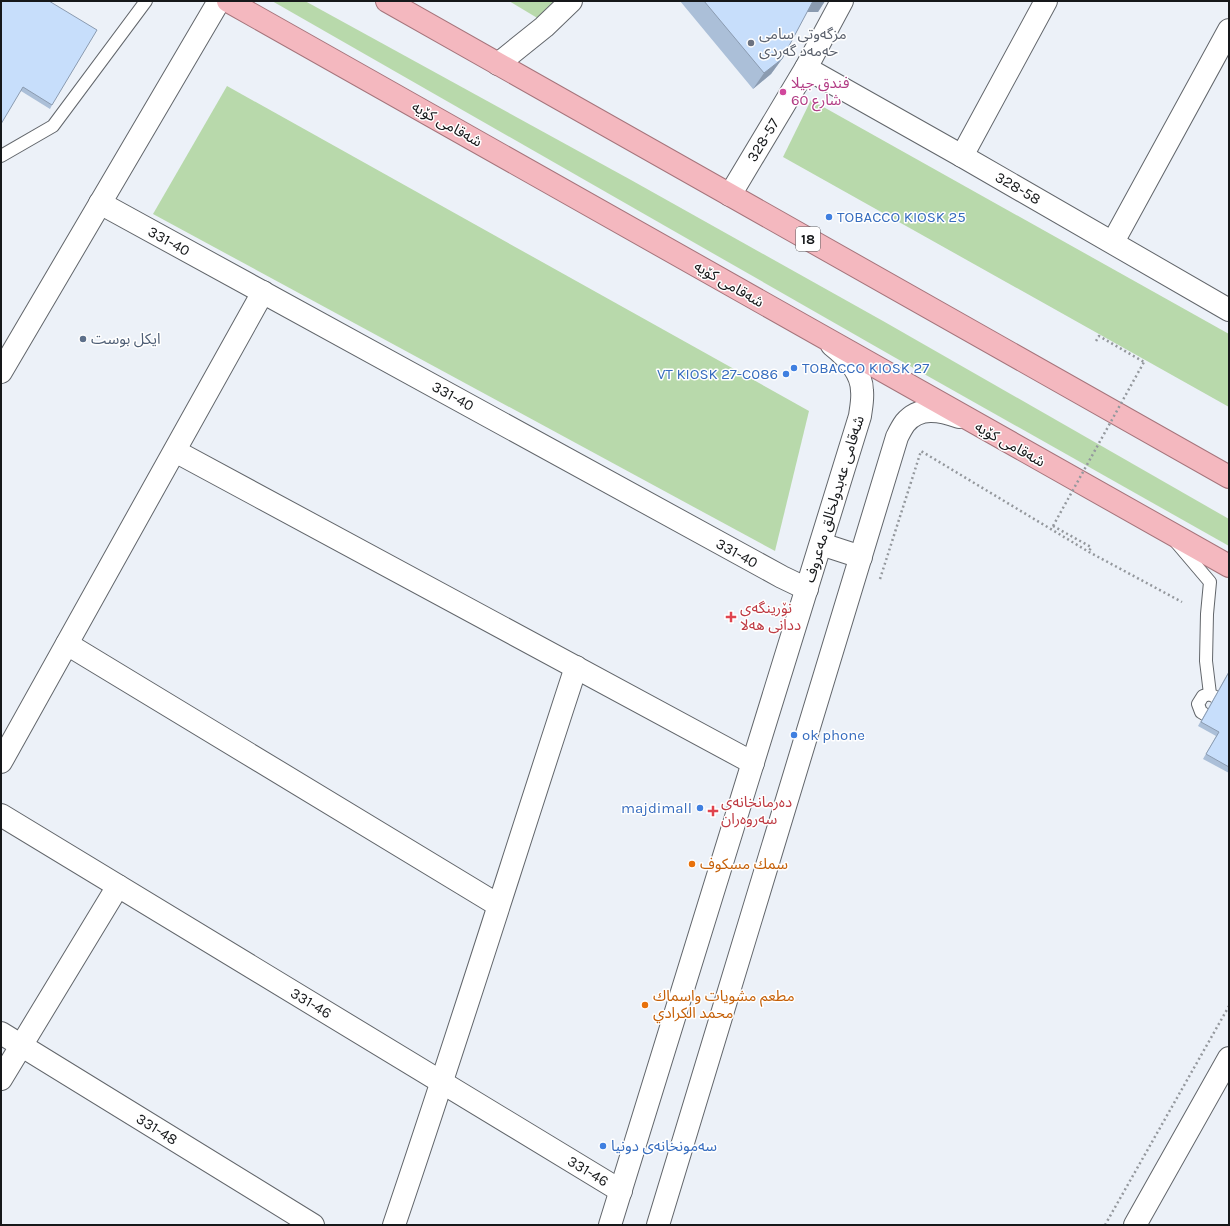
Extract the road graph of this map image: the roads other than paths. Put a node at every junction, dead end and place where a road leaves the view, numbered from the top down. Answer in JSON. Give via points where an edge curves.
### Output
{"nodes":[{"id":1,"x":146,"y":1,"type":"edge"},
{"id":2,"x":218,"y":1,"type":"edge"},
{"id":3,"x":228,"y":1,"type":"edge"},
{"id":4,"x":387,"y":1,"type":"edge"},
{"id":5,"x":571,"y":1,"type":"edge"},
{"id":6,"x":842,"y":1,"type":"edge"},
{"id":7,"x":1046,"y":1,"type":"edge"},
{"id":8,"x":1229,"y":30,"type":"edge"},
{"id":9,"x":498,"y":64,"type":"junction"},
{"id":10,"x":806,"y":68,"type":"junction"},
{"id":11,"x":1,"y":156,"type":"edge"},
{"id":12,"x":962,"y":156,"type":"junction"},
{"id":13,"x":730,"y":195,"type":"junction"},
{"id":14,"x":100,"y":203,"type":"junction"},
{"id":15,"x":1113,"y":242,"type":"junction"},
{"id":16,"x":263,"y":292,"type":"junction"},
{"id":17,"x":1229,"y":310,"type":"edge"},
{"id":18,"x":820,"y":336,"type":"junction"},
{"id":19,"x":1,"y":372,"type":"edge"},
{"id":20,"x":975,"y":424,"type":"junction"},
{"id":21,"x":175,"y":451,"type":"junction"},
{"id":22,"x":1229,"y":477,"type":"edge"},
{"id":23,"x":1166,"y":531,"type":"junction"},
{"id":24,"x":821,"y":544,"type":"junction"},
{"id":25,"x":861,"y":557,"type":"junction"},
{"id":26,"x":1229,"y":566,"type":"edge"},
{"id":27,"x":807,"y":589,"type":"junction"},
{"id":28,"x":67,"y":644,"type":"junction"},
{"id":29,"x":576,"y":667,"type":"junction"},
{"id":30,"x":1210,"y":694,"type":"junction"},
{"id":31,"x":1229,"y":705,"type":"edge"},
{"id":32,"x":1229,"y":729,"type":"edge"},
{"id":33,"x":1,"y":762,"type":"edge"},
{"id":34,"x":754,"y":763,"type":"junction"},
{"id":35,"x":1,"y":815,"type":"edge"},
{"id":36,"x":118,"y":886,"type":"junction"},
{"id":37,"x":498,"y":905,"type":"junction"},
{"id":38,"x":1,"y":1033,"type":"edge"},
{"id":39,"x":21,"y":1046,"type":"junction"},
{"id":40,"x":1229,"y":1058,"type":"edge"},
{"id":41,"x":1,"y":1079,"type":"edge"},
{"id":42,"x":442,"y":1083,"type":"junction"},
{"id":43,"x":621,"y":1191,"type":"junction"},
{"id":44,"x":313,"y":1225,"type":"edge"},
{"id":45,"x":394,"y":1225,"type":"edge"},
{"id":46,"x":610,"y":1225,"type":"edge"},
{"id":47,"x":658,"y":1225,"type":"edge"},
{"id":48,"x":1135,"y":1225,"type":"edge"}],
"edges":[{"from":1,"to":11,"type":"lane","via":[[53,126]]},
{"from":2,"to":14,"type":"street"},
{"from":3,"to":18,"type":"highway","name":"شەقامی کۆیە"},
{"from":4,"to":9,"type":"highway","number":"18"},
{"from":5,"to":9,"type":"street","via":[[544,27]]},
{"from":6,"to":10,"type":"street","name":"328-57"},
{"from":7,"to":12,"type":"street"},
{"from":8,"to":15,"type":"street"},
{"from":9,"to":13,"type":"highway","number":"18"},
{"from":10,"to":12,"type":"street","name":"328-58"},
{"from":10,"to":13,"type":"street","name":"328-57"},
{"from":12,"to":15,"type":"street","name":"328-58"},
{"from":13,"to":22,"type":"highway","number":"18"},
{"from":14,"to":16,"type":"street","name":"331-40"},
{"from":14,"to":19,"type":"street"},
{"from":15,"to":17,"type":"street","name":"328-58"},
{"from":16,"to":21,"type":"street"},
{"from":16,"to":27,"type":"street","name":"331-40"},
{"from":18,"to":20,"type":"highway","name":"شەقامی کۆیە"},
{"from":18,"to":24,"type":"street","name":"شەقامی عەبدولخالق مەعروف","via":[[843,354],[858,372],[862,389],[860,416]]},
{"from":20,"to":23,"type":"highway","name":"شەقامی کۆیە"},
{"from":20,"to":25,"type":"street","via":[[946,412],[928,410],[915,414],[905,424],[897,437]]},
{"from":21,"to":28,"type":"street"},
{"from":21,"to":29,"type":"street"},
{"from":23,"to":26,"type":"highway","name":"شەقامی کۆیە"},
{"from":23,"to":30,"type":"lane","via":[[1210,582],[1206,661]]},
{"from":24,"to":25,"type":"street"},
{"from":24,"to":27,"type":"street","name":"شەقامی عەبدولخالق مەعروف"},
{"from":25,"to":47,"type":"street"},
{"from":27,"to":34,"type":"street","name":"شەقامی عەبدولخالق مەعروف"},
{"from":28,"to":33,"type":"street"},
{"from":28,"to":37,"type":"street"},
{"from":29,"to":34,"type":"street"},
{"from":29,"to":37,"type":"street"},
{"from":30,"to":31,"type":"lane"},
{"from":30,"to":32,"type":"lane","via":[[1203,696],[1198,704],[1201,712]]},
{"from":34,"to":43,"type":"street","name":"شەقامی عەبدولخالق مەعروف"},
{"from":35,"to":36,"type":"street","name":"331-46"},
{"from":36,"to":39,"type":"street"},
{"from":36,"to":42,"type":"street","name":"331-46"},
{"from":37,"to":42,"type":"street"},
{"from":38,"to":39,"type":"street","name":"331-48"},
{"from":39,"to":41,"type":"street"},
{"from":39,"to":44,"type":"street","name":"331-48"},
{"from":40,"to":48,"type":"street"},
{"from":42,"to":43,"type":"street","name":"331-46"},
{"from":42,"to":45,"type":"street"},
{"from":43,"to":46,"type":"street","name":"شەقامی عەبدولخالق مەعروف"}]}
